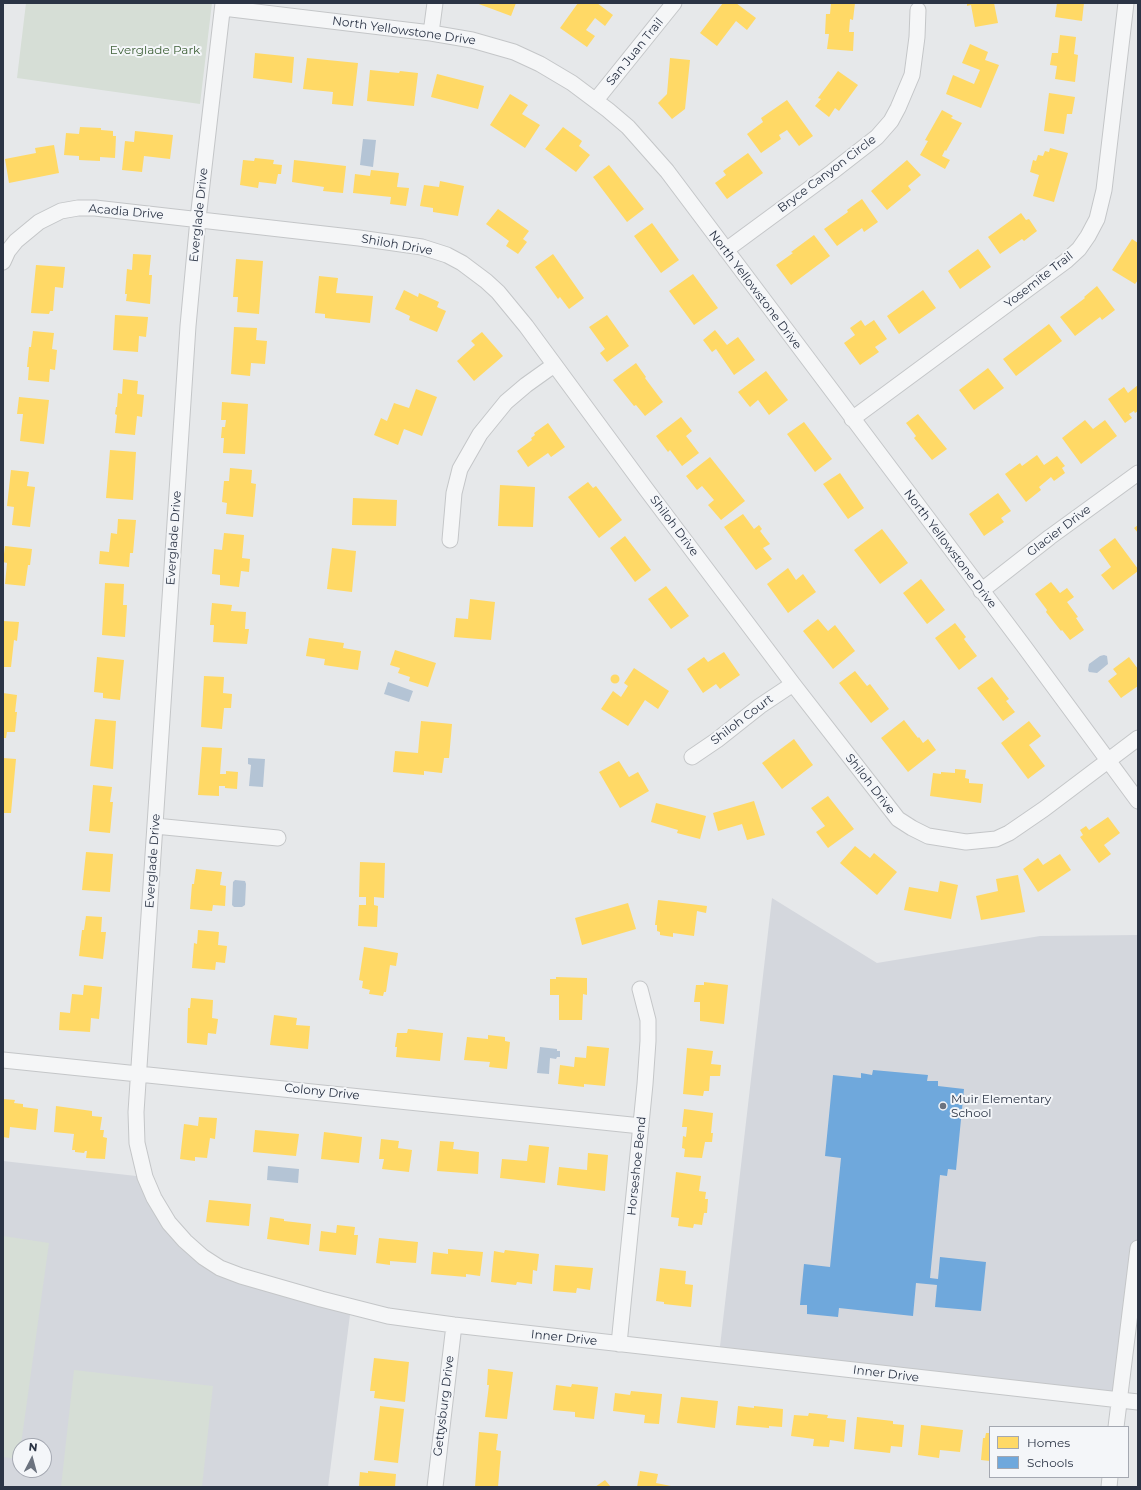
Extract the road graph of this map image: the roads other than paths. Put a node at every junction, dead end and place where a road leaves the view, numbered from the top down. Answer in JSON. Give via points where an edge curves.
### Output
{"nodes":[{"id":1,"x":435,"y":3,"type":"edge"},
{"id":2,"x":674,"y":3,"type":"edge"},
{"id":3,"x":1126,"y":3,"type":"edge"},
{"id":4,"x":223,"y":5,"type":"edge"},
{"id":5,"x":918,"y":10,"type":"dead end"},
{"id":6,"x":431,"y":33,"type":"junction"},
{"id":7,"x":596,"y":100,"type":"junction"},
{"id":8,"x":198,"y":219,"type":"junction"},
{"id":9,"x":726,"y":250,"type":"junction"},
{"id":10,"x":3,"y":262,"type":"edge"},
{"id":11,"x":554,"y":365,"type":"junction"},
{"id":12,"x":852,"y":419,"type":"junction"},
{"id":13,"x":1138,"y":473,"type":"edge"},
{"id":14,"x":450,"y":540,"type":"dead end"},
{"id":15,"x":981,"y":591,"type":"junction"},
{"id":16,"x":793,"y":684,"type":"junction"},
{"id":17,"x":1138,"y":738,"type":"edge"},
{"id":18,"x":692,"y":757,"type":"dead end"},
{"id":19,"x":1108,"y":761,"type":"junction"},
{"id":20,"x":1138,"y":801,"type":"edge"},
{"id":21,"x":155,"y":826,"type":"junction"},
{"id":22,"x":278,"y":838,"type":"dead end"},
{"id":23,"x":640,"y":989,"type":"dead end"},
{"id":24,"x":3,"y":1060,"type":"edge"},
{"id":25,"x":138,"y":1074,"type":"junction"},
{"id":26,"x":641,"y":1126,"type":"junction"},
{"id":27,"x":1138,"y":1248,"type":"edge"},
{"id":28,"x":454,"y":1325,"type":"junction"},
{"id":29,"x":619,"y":1344,"type":"junction"},
{"id":30,"x":1120,"y":1400,"type":"junction"},
{"id":31,"x":1138,"y":1402,"type":"edge"},
{"id":32,"x":1116,"y":1426,"type":"edge"},
{"id":33,"x":435,"y":1487,"type":"edge"}],
"edges":[{"from":1,"to":6,"type":"street"},
{"from":2,"to":7,"type":"street","name":"San Juan Trail"},
{"from":3,"to":12,"type":"street","name":"Yosemite Trail","via":[[1104,190],[1097,219],[1088,236],[1066,261]]},
{"from":4,"to":6,"type":"street","name":"North Yellowstone Drive"},
{"from":4,"to":8,"type":"street","name":"Everglade Drive"},
{"from":5,"to":9,"type":"street","name":"Bryce Canyon Circle","via":[[912,75],[891,121],[877,137],[843,164]]},
{"from":6,"to":7,"type":"street","name":"North Yellowstone Drive","via":[[472,40],[514,52],[572,83]]},
{"from":7,"to":9,"type":"street","name":"North Yellowstone Drive","via":[[644,144]]},
{"from":8,"to":10,"type":"street","name":"Acadia Drive","via":[[78,208],[39,222],[8,251]]},
{"from":8,"to":11,"type":"street","name":"Shiloh Drive","via":[[422,247],[447,255],[462,263],[498,292]]},
{"from":8,"to":21,"type":"street","name":"Everglade Drive","via":[[188,326]]},
{"from":9,"to":12,"type":"street","name":"North Yellowstone Drive"},
{"from":11,"to":14,"type":"street","via":[[506,402],[480,434],[460,469],[454,493]]},
{"from":11,"to":16,"type":"street","name":"Shiloh Drive"},
{"from":12,"to":15,"type":"street","name":"North Yellowstone Drive"},
{"from":13,"to":15,"type":"street","name":"Glacier Drive"},
{"from":15,"to":19,"type":"street","name":"North Yellowstone Drive"},
{"from":16,"to":18,"type":"street","name":"Shiloh Court"},
{"from":16,"to":19,"type":"street","name":"Shiloh Drive","via":[[898,819],[928,836],[966,842],[996,839],[1044,809]]},
{"from":17,"to":19,"type":"street","name":"Shiloh Drive"},
{"from":19,"to":20,"type":"street","name":"North Yellowstone Drive"},
{"from":21,"to":22,"type":"street"},
{"from":21,"to":25,"type":"street","name":"Everglade Drive"},
{"from":23,"to":26,"type":"street","name":"Horseshoe Bend","via":[[648,1020]]},
{"from":24,"to":25,"type":"street","name":"Colony Drive"},
{"from":25,"to":26,"type":"street","name":"Colony Drive"},
{"from":25,"to":28,"type":"street","name":"Inner Drive","via":[[137,1143],[145,1177],[169,1223],[203,1257],[220,1268],[241,1276],[321,1299],[388,1316]]},
{"from":26,"to":29,"type":"street","name":"Horseshoe Bend"},
{"from":27,"to":30,"type":"street"},
{"from":28,"to":29,"type":"street","name":"Inner Drive"},
{"from":28,"to":33,"type":"street","name":"Gettysburg Drive"},
{"from":29,"to":30,"type":"street","name":"Inner Drive"},
{"from":30,"to":31,"type":"street","name":"Inner Drive"},
{"from":30,"to":32,"type":"street"}]}
